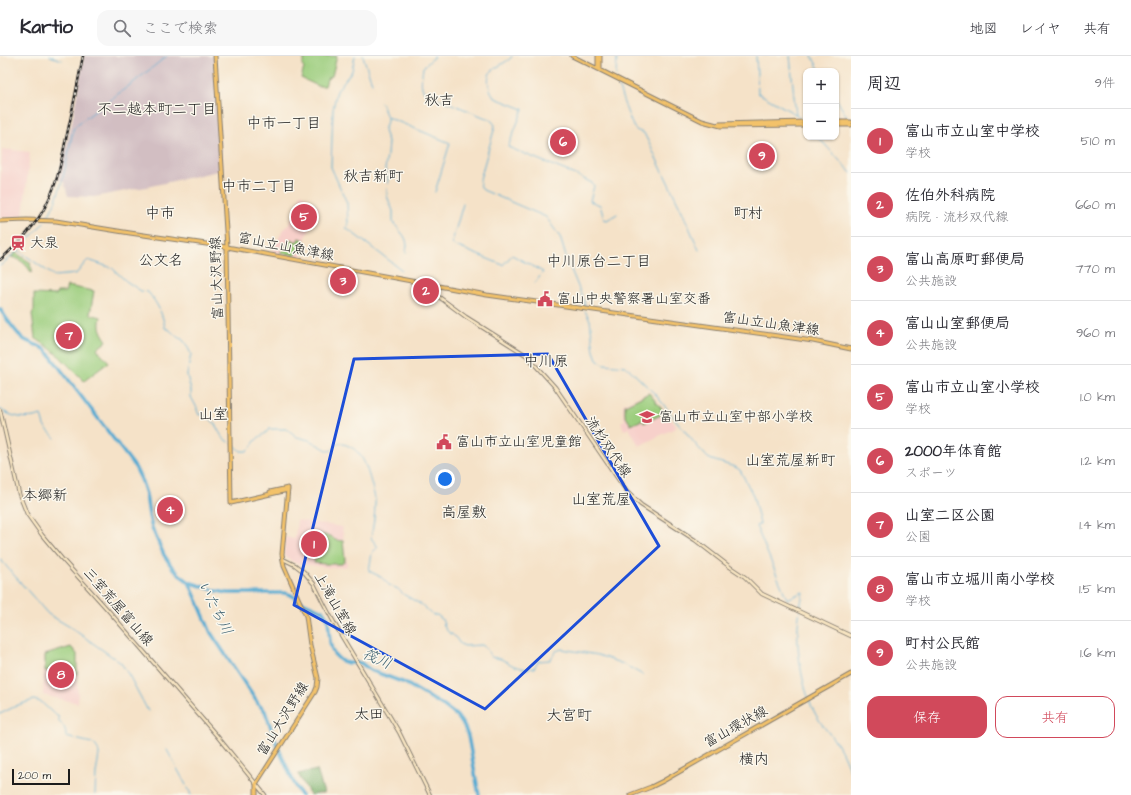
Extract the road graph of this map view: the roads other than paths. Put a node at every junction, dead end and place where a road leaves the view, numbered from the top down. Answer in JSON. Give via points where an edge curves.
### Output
{"nodes":[{"id":1,"x":215,"y":56,"type":"edge"},
{"id":2,"x":572,"y":56,"type":"edge"},
{"id":3,"x":599,"y":56,"type":"edge"},
{"id":4,"x":599,"y":70,"type":"junction"},
{"id":5,"x":803,"y":124,"type":"edge"},
{"id":6,"x":839,"y":124,"type":"edge"},
{"id":7,"x":851,"y":124,"type":"edge"},
{"id":8,"x":0,"y":221,"type":"edge"},
{"id":9,"x":227,"y":247,"type":"junction"},
{"id":10,"x":429,"y":284,"type":"junction"},
{"id":11,"x":851,"y":349,"type":"edge"},
{"id":12,"x":0,"y":410,"type":"edge"},
{"id":13,"x":283,"y":559,"type":"junction"},
{"id":14,"x":851,"y":636,"type":"edge"},
{"id":15,"x":851,"y":674,"type":"edge"},
{"id":16,"x":256,"y":784,"type":"junction"},
{"id":17,"x":256,"y":795,"type":"edge"},
{"id":18,"x":265,"y":795,"type":"edge"},
{"id":19,"x":430,"y":795,"type":"edge"},
{"id":20,"x":630,"y":795,"type":"edge"}],
"edges":[{"from":1,"to":9,"type":"main road","name":"富山大沢野線"},
{"from":2,"to":4,"type":"main road"},
{"from":3,"to":4,"type":"main road"},
{"from":4,"to":5,"type":"main road","via":[[697,119],[715,124]]},
{"from":6,"to":7,"type":"main road"},
{"from":8,"to":9,"type":"main road","name":"富山立山魚津線","via":[[56,221]]},
{"from":9,"to":10,"type":"main road","name":"富山立山魚津線"},
{"from":9,"to":13,"type":"main road","name":"富山大沢野線","via":[[231,502],[288,489]]},
{"from":10,"to":11,"type":"main road","name":"富山立山魚津線","via":[[487,295],[813,341]]},
{"from":10,"to":14,"type":"main road","name":"流杉双代線","via":[[431,291],[466,317],[524,352],[555,387],[626,490],[641,506],[695,540],[745,577],[762,594]]},
{"from":12,"to":16,"type":"main road","name":"三室荒屋富山線","via":[[19,494],[27,514],[42,535]]},
{"from":13,"to":16,"type":"main road","name":"富山大沢野線","via":[[305,612],[318,682],[315,692]]},
{"from":13,"to":19,"type":"main road","name":"上滝山室線","via":[[304,572],[312,582],[397,727]]},
{"from":15,"to":20,"type":"main road","name":"富山環状線","via":[[663,781]]},
{"from":16,"to":17,"type":"main road"},
{"from":16,"to":18,"type":"main road","name":"三室荒屋富山線"}]}
